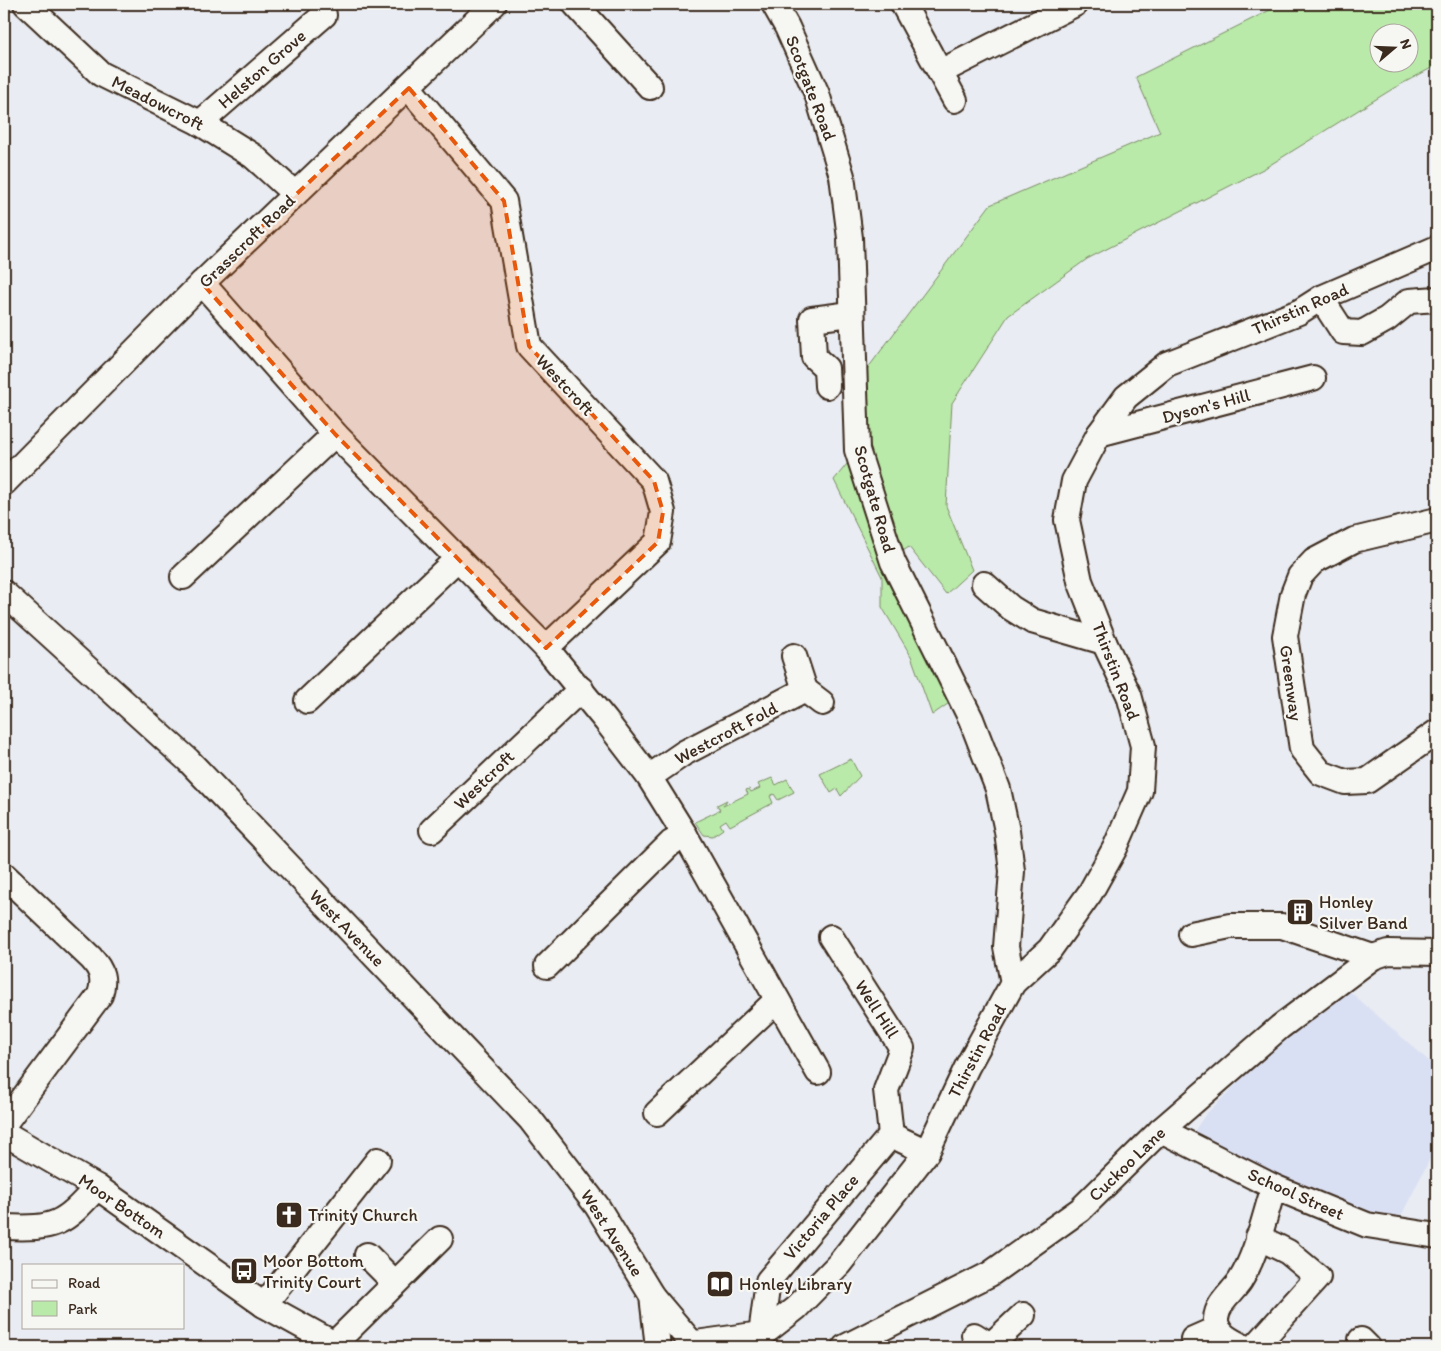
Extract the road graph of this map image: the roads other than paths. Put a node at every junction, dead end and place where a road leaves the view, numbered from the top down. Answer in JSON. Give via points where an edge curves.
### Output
{"nodes":[{"id":1,"x":26,"y":4,"type":"edge"},
{"id":2,"x":494,"y":4,"type":"edge"},
{"id":3,"x":576,"y":4,"type":"edge"},
{"id":4,"x":774,"y":4,"type":"edge"},
{"id":5,"x":903,"y":4,"type":"edge"},
{"id":6,"x":1075,"y":4,"type":"edge"},
{"id":7,"x":324,"y":16,"type":"dead end"},
{"id":8,"x":940,"y":72,"type":"junction"},
{"id":9,"x":650,"y":87,"type":"dead end"},
{"id":10,"x":409,"y":88,"type":"junction"},
{"id":11,"x":955,"y":100,"type":"dead end"},
{"id":12,"x":200,"y":123,"type":"junction"},
{"id":13,"x":295,"y":194,"type":"junction"},
{"id":14,"x":1437,"y":248,"type":"edge"},
{"id":15,"x":202,"y":283,"type":"junction"},
{"id":16,"x":1321,"y":298,"type":"junction"},
{"id":17,"x":1437,"y":298,"type":"edge"},
{"id":18,"x":852,"y":314,"type":"junction"},
{"id":19,"x":1313,"y":378,"type":"dead end"},
{"id":20,"x":827,"y":386,"type":"dead end"},
{"id":21,"x":336,"y":434,"type":"junction"},
{"id":22,"x":1099,"y":434,"type":"junction"},
{"id":23,"x":4,"y":482,"type":"edge"},
{"id":24,"x":1437,"y":520,"type":"edge"},
{"id":25,"x":457,"y":559,"type":"junction"},
{"id":26,"x":183,"y":578,"type":"dead end"},
{"id":27,"x":984,"y":584,"type":"dead end"},
{"id":28,"x":4,"y":594,"type":"edge"},
{"id":29,"x":1104,"y":642,"type":"junction"},
{"id":30,"x":546,"y":648,"type":"junction"},
{"id":31,"x":794,"y":656,"type":"dead end"},
{"id":32,"x":581,"y":689,"type":"junction"},
{"id":33,"x":307,"y":701,"type":"dead end"},
{"id":34,"x":1437,"y":732,"type":"edge"},
{"id":35,"x":649,"y":777,"type":"junction"},
{"id":36,"x":432,"y":830,"type":"dead end"},
{"id":37,"x":685,"y":835,"type":"junction"},
{"id":38,"x":4,"y":875,"type":"edge"},
{"id":39,"x":1191,"y":934,"type":"dead end"},
{"id":40,"x":831,"y":937,"type":"dead end"},
{"id":41,"x":1437,"y":953,"type":"edge"},
{"id":42,"x":1380,"y":954,"type":"junction"},
{"id":43,"x":547,"y":966,"type":"dead end"},
{"id":44,"x":1013,"y":984,"type":"junction"},
{"id":45,"x":778,"y":1000,"type":"junction"},
{"id":46,"x":818,"y":1072,"type":"dead end"},
{"id":47,"x":657,"y":1113,"type":"dead end"},
{"id":48,"x":4,"y":1124,"type":"edge"},
{"id":49,"x":1161,"y":1130,"type":"junction"},
{"id":50,"x":4,"y":1133,"type":"edge"},
{"id":51,"x":891,"y":1135,"type":"junction"},
{"id":52,"x":927,"y":1152,"type":"junction"},
{"id":53,"x":378,"y":1160,"type":"dead end"},
{"id":54,"x":97,"y":1187,"type":"junction"},
{"id":55,"x":1274,"y":1187,"type":"junction"},
{"id":56,"x":4,"y":1227,"type":"edge"},
{"id":57,"x":1437,"y":1236,"type":"edge"},
{"id":58,"x":1258,"y":1237,"type":"junction"},
{"id":59,"x":440,"y":1239,"type":"dead end"},
{"id":60,"x":367,"y":1255,"type":"dead end"},
{"id":61,"x":396,"y":1284,"type":"junction"},
{"id":62,"x":652,"y":1296,"type":"junction"},
{"id":63,"x":264,"y":1305,"type":"junction"},
{"id":64,"x":1023,"y":1316,"type":"dead end"},
{"id":65,"x":1218,"y":1328,"type":"junction"},
{"id":66,"x":1193,"y":1339,"type":"dead end"},
{"id":67,"x":754,"y":1341,"type":"edge"},
{"id":68,"x":986,"y":1342,"type":"edge"},
{"id":69,"x":696,"y":1344,"type":"edge"},
{"id":70,"x":337,"y":1346,"type":"edge"},
{"id":71,"x":658,"y":1347,"type":"edge"},
{"id":72,"x":664,"y":1347,"type":"edge"},
{"id":73,"x":845,"y":1347,"type":"edge"},
{"id":74,"x":1244,"y":1347,"type":"edge"},
{"id":75,"x":1255,"y":1347,"type":"edge"}],
"edges":[{"from":1,"to":12,"type":"street","name":"Meadowcroft","via":[[101,74]]},
{"from":2,"to":10,"type":"street","name":"Grasscroft Road"},
{"from":3,"to":9,"type":"street"},
{"from":4,"to":18,"type":"street","name":"Scotgate Road","via":[[817,94],[842,176],[850,238]]},
{"from":5,"to":8,"type":"street"},
{"from":6,"to":8,"type":"street"},
{"from":7,"to":12,"type":"street","name":"Helston Grove"},
{"from":8,"to":11,"type":"street"},
{"from":10,"to":13,"type":"street","name":"Grasscroft Road"},
{"from":10,"to":30,"type":"street","name":"Westcroft","via":[[504,201],[529,346],[654,481],[663,512],[658,542]]},
{"from":12,"to":13,"type":"street","name":"Meadowcroft","via":[[253,156]]},
{"from":13,"to":15,"type":"street","name":"Grasscroft Road"},
{"from":14,"to":16,"type":"street","name":"Thirstin Road"},
{"from":15,"to":21,"type":"street"},
{"from":15,"to":23,"type":"street","name":"Grasscroft Road"},
{"from":16,"to":17,"type":"street","via":[[1342,332],[1362,333],[1409,301]]},
{"from":16,"to":22,"type":"street","name":"Thirstin Road","via":[[1299,312],[1167,364],[1126,397]]},
{"from":18,"to":20,"type":"street","via":[[812,319],[814,357],[826,368]]},
{"from":18,"to":44,"type":"street","name":"Scotgate Road","via":[[857,450],[893,562],[971,719],[998,789],[1012,871],[1006,947]]},
{"from":19,"to":22,"type":"street","name":"Dyson's Hill"},
{"from":21,"to":25,"type":"street"},
{"from":21,"to":26,"type":"street"},
{"from":22,"to":29,"type":"street","name":"Thirstin Road","via":[[1074,480],[1067,520],[1080,580]]},
{"from":24,"to":34,"type":"street","name":"Greenway","via":[[1354,540],[1314,561],[1300,576],[1284,636],[1302,749],[1320,773],[1345,782],[1368,781]]},
{"from":25,"to":30,"type":"street"},
{"from":25,"to":33,"type":"street"},
{"from":27,"to":29,"type":"street","via":[[1011,608],[1032,621]]},
{"from":28,"to":62,"type":"street","name":"West Avenue","via":[[188,760],[530,1120],[597,1206]]},
{"from":29,"to":44,"type":"street","name":"Thirstin Road","via":[[1129,695],[1143,746],[1140,791],[1115,848],[1090,893],[1050,949]]},
{"from":30,"to":32,"type":"street"},
{"from":31,"to":35,"type":"street","name":"Westcroft Fold","via":[[813,697],[684,753]]},
{"from":32,"to":35,"type":"street"},
{"from":32,"to":36,"type":"street","name":"Westcroft"},
{"from":35,"to":37,"type":"street"},
{"from":37,"to":43,"type":"street","via":[[672,843]]},
{"from":37,"to":45,"type":"street"},
{"from":38,"to":48,"type":"street","via":[[91,958],[100,969],[104,984],[100,995]]},
{"from":39,"to":42,"type":"street","via":[[1230,926],[1282,926]]},
{"from":40,"to":51,"type":"street","name":"Well Hill","via":[[902,1048],[886,1090]]},
{"from":41,"to":42,"type":"street"},
{"from":42,"to":49,"type":"street","name":"Cuckoo Lane","via":[[1280,1027]]},
{"from":44,"to":52,"type":"street","name":"Thirstin Road","via":[[967,1067]]},
{"from":45,"to":46,"type":"street"},
{"from":45,"to":47,"type":"street"},
{"from":49,"to":55,"type":"street","name":"School Street"},
{"from":49,"to":73,"type":"street","name":"Cuckoo Lane","via":[[1080,1210],[990,1274]]},
{"from":50,"to":54,"type":"street","name":"Moor Bottom"},
{"from":51,"to":52,"type":"street"},
{"from":51,"to":67,"type":"street","name":"Victoria Place","via":[[768,1281]]},
{"from":52,"to":67,"type":"street","name":"Thirstin Road","via":[[839,1264],[796,1308]]},
{"from":53,"to":63,"type":"street"},
{"from":54,"to":56,"type":"street","via":[[60,1222],[40,1227]]},
{"from":54,"to":63,"type":"street","name":"Moor Bottom"},
{"from":55,"to":57,"type":"street","name":"School Street","via":[[1367,1225]]},
{"from":55,"to":58,"type":"street"},
{"from":58,"to":65,"type":"street","via":[[1240,1281],[1218,1310]]},
{"from":58,"to":75,"type":"street","via":[[1288,1252],[1318,1277]]},
{"from":59,"to":61,"type":"street"},
{"from":60,"to":61,"type":"street"},
{"from":61,"to":70,"type":"street"},
{"from":62,"to":69,"type":"street","name":"West Avenue"},
{"from":62,"to":71,"type":"street","name":"West Avenue"},
{"from":63,"to":70,"type":"street","name":"Moor Bottom"},
{"from":64,"to":68,"type":"street"},
{"from":65,"to":66,"type":"street"},
{"from":65,"to":74,"type":"street","via":[[1232,1342]]},
{"from":67,"to":69,"type":"street","name":"Thirstin Road"},
{"from":69,"to":72,"type":"street","name":"Thirstin Road","via":[[677,1341]]}]}
